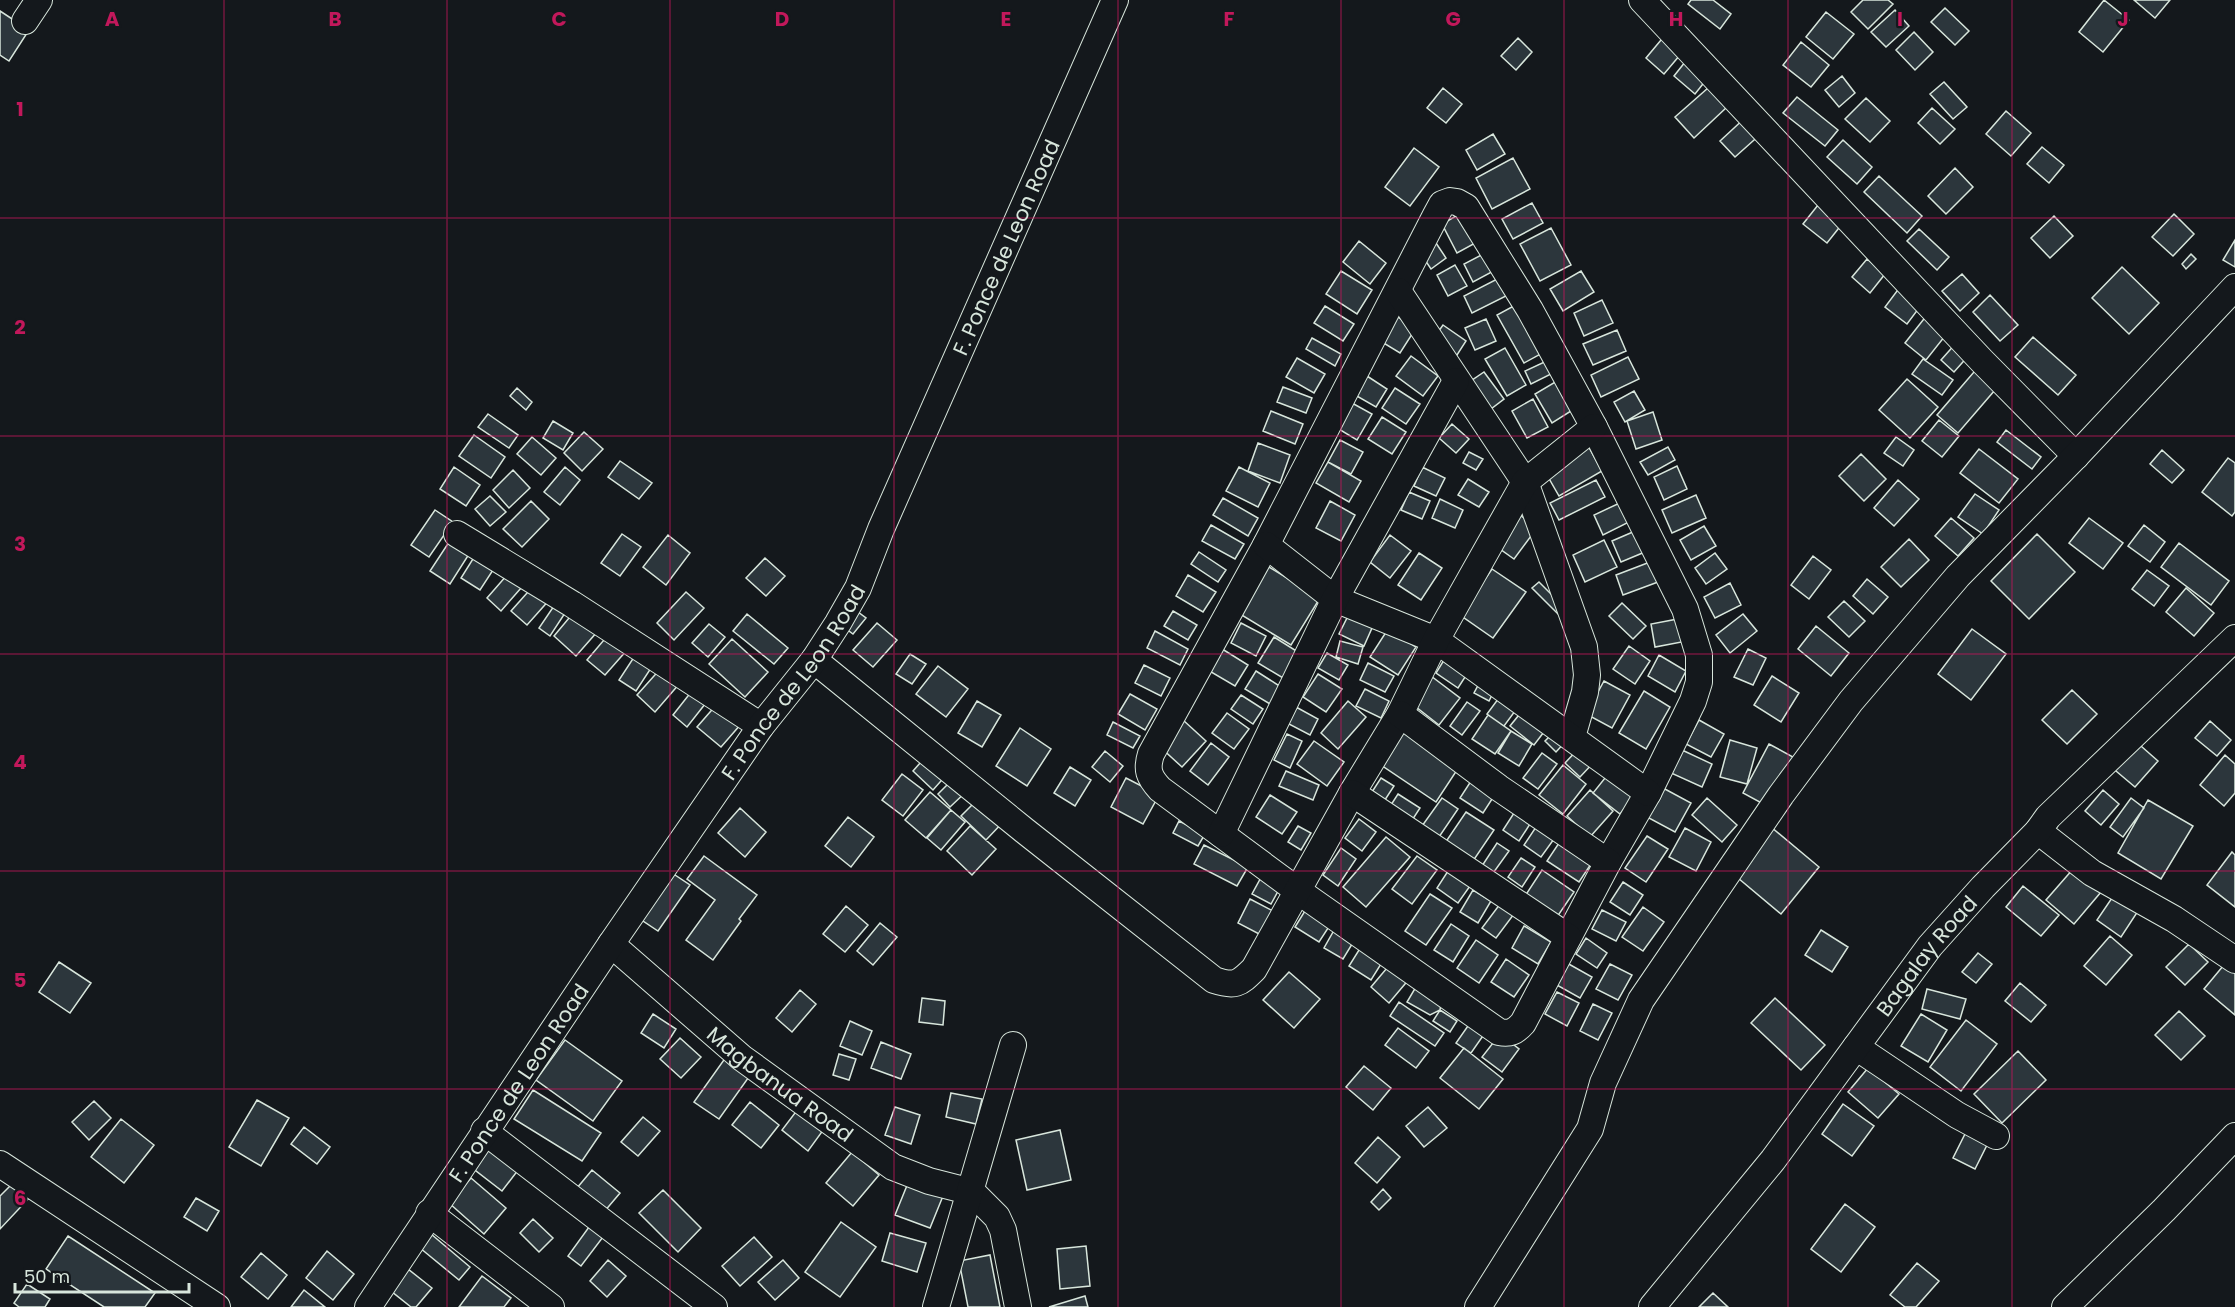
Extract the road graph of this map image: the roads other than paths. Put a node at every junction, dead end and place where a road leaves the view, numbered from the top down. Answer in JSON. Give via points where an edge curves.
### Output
{"nodes":[{"id":1,"x":39,"y":0,"type":"edge"},
{"id":2,"x":1115,"y":0,"type":"edge"},
{"id":3,"x":1642,"y":0,"type":"edge"},
{"id":4,"x":25,"y":21,"type":"dead end"},
{"id":5,"x":2235,"y":287,"type":"edge"},
{"id":6,"x":1398,"y":291,"type":"junction"},
{"id":7,"x":1456,"y":381,"type":"junction"},
{"id":8,"x":1594,"y":427,"type":"junction"},
{"id":9,"x":2076,"y":456,"type":"junction"},
{"id":10,"x":1525,"y":482,"type":"junction"},
{"id":11,"x":457,"y":534,"type":"dead end"},
{"id":12,"x":1266,"y":544,"type":"junction"},
{"id":13,"x":1335,"y":599,"type":"junction"},
{"id":14,"x":1436,"y":640,"type":"junction"},
{"id":15,"x":2231,"y":648,"type":"edge"},
{"id":16,"x":814,"y":660,"type":"junction"},
{"id":17,"x":1400,"y":714,"type":"junction"},
{"id":18,"x":761,"y":726,"type":"junction"},
{"id":19,"x":1572,"y":737,"type":"junction"},
{"id":20,"x":1352,"y":793,"type":"junction"},
{"id":21,"x":1648,"y":793,"type":"junction"},
{"id":22,"x":2038,"y":831,"type":"junction"},
{"id":23,"x":1221,"y":834,"type":"junction"},
{"id":24,"x":1608,"y":862,"type":"junction"},
{"id":25,"x":1298,"y":891,"type":"junction"},
{"id":26,"x":1568,"y":937,"type":"junction"},
{"id":27,"x":610,"y":944,"type":"junction"},
{"id":28,"x":2235,"y":960,"type":"edge"},
{"id":29,"x":1013,"y":1045,"type":"dead end"},
{"id":30,"x":1856,"y":1047,"type":"junction"},
{"id":31,"x":484,"y":1131,"type":"junction"},
{"id":32,"x":1996,"y":1136,"type":"dead end"},
{"id":33,"x":2235,"y":1136,"type":"edge"},
{"id":34,"x":0,"y":1164,"type":"edge"},
{"id":35,"x":972,"y":1192,"type":"junction"},
{"id":36,"x":429,"y":1213,"type":"junction"},
{"id":37,"x":217,"y":1307,"type":"edge"},
{"id":38,"x":368,"y":1307,"type":"edge"},
{"id":39,"x":551,"y":1307,"type":"edge"},
{"id":40,"x":714,"y":1307,"type":"edge"},
{"id":41,"x":936,"y":1307,"type":"edge"},
{"id":42,"x":1018,"y":1307,"type":"edge"},
{"id":43,"x":1478,"y":1307,"type":"edge"},
{"id":44,"x":1652,"y":1307,"type":"edge"},
{"id":45,"x":2065,"y":1307,"type":"edge"}],
"edges":[{"from":1,"to":4,"type":"street"},
{"from":2,"to":16,"type":"street","name":"F. Ponce de Leon Road","via":[[858,588]]},
{"from":3,"to":9,"type":"street"},
{"from":5,"to":9,"type":"street"},
{"from":6,"to":7,"type":"street"},
{"from":6,"to":8,"type":"street","via":[[1442,204],[1449,201],[1467,207],[1530,310]]},
{"from":6,"to":12,"type":"street"},
{"from":7,"to":10,"type":"street"},
{"from":7,"to":13,"type":"street"},
{"from":8,"to":10,"type":"street"},
{"from":8,"to":21,"type":"street","via":[[1685,609],[1699,656],[1699,682],[1692,701]]},
{"from":9,"to":43,"type":"street","via":[[1958,576],[1851,701],[1781,795],[1641,1000],[1603,1083],[1590,1128]]},
{"from":10,"to":14,"type":"street"},
{"from":10,"to":19,"type":"street","via":[[1584,647],[1585,692]]},
{"from":11,"to":18,"type":"street"},
{"from":12,"to":13,"type":"street"},
{"from":12,"to":23,"type":"street","via":[[1147,767],[1160,789]]},
{"from":13,"to":14,"type":"street"},
{"from":13,"to":23,"type":"street"},
{"from":14,"to":17,"type":"street"},
{"from":14,"to":19,"type":"street"},
{"from":15,"to":22,"type":"street","name":"Bagalay Road","via":[[2048,817]]},
{"from":16,"to":18,"type":"street","name":"F. Ponce de Leon Road"},
{"from":16,"to":25,"type":"street","via":[[1214,980],[1228,985],[1240,983],[1254,969]]},
{"from":17,"to":20,"type":"street"},
{"from":17,"to":24,"type":"street"},
{"from":18,"to":27,"type":"street","name":"F. Ponce de Leon Road"},
{"from":19,"to":21,"type":"street"},
{"from":20,"to":25,"type":"street"},
{"from":20,"to":26,"type":"street"},
{"from":21,"to":24,"type":"street"},
{"from":22,"to":28,"type":"street","via":[[2092,873],[2174,919]]},
{"from":22,"to":30,"type":"street","name":"Bagalay Road","via":[[1930,946]]},
{"from":23,"to":25,"type":"street"},
{"from":24,"to":26,"type":"street"},
{"from":25,"to":26,"type":"street","via":[[1499,1032],[1509,1034],[1523,1023]]},
{"from":27,"to":31,"type":"street","name":"F. Ponce de Leon Road"},
{"from":27,"to":35,"type":"street","name":"Magbanua Road","via":[[742,1058],[893,1167]]},
{"from":29,"to":35,"type":"street"},
{"from":30,"to":32,"type":"street","via":[[1957,1115]]},
{"from":30,"to":44,"type":"street","name":"Bagalay Road","via":[[1773,1160]]},
{"from":31,"to":36,"type":"street","name":"F. Ponce de Leon Road"},
{"from":31,"to":40,"type":"street"},
{"from":33,"to":45,"type":"street"},
{"from":34,"to":37,"type":"street"},
{"from":35,"to":41,"type":"street"},
{"from":35,"to":42,"type":"street","via":[[997,1217],[1003,1230]]},
{"from":36,"to":38,"type":"street","name":"F. Ponce de Leon Road"},
{"from":36,"to":39,"type":"street"}]}
